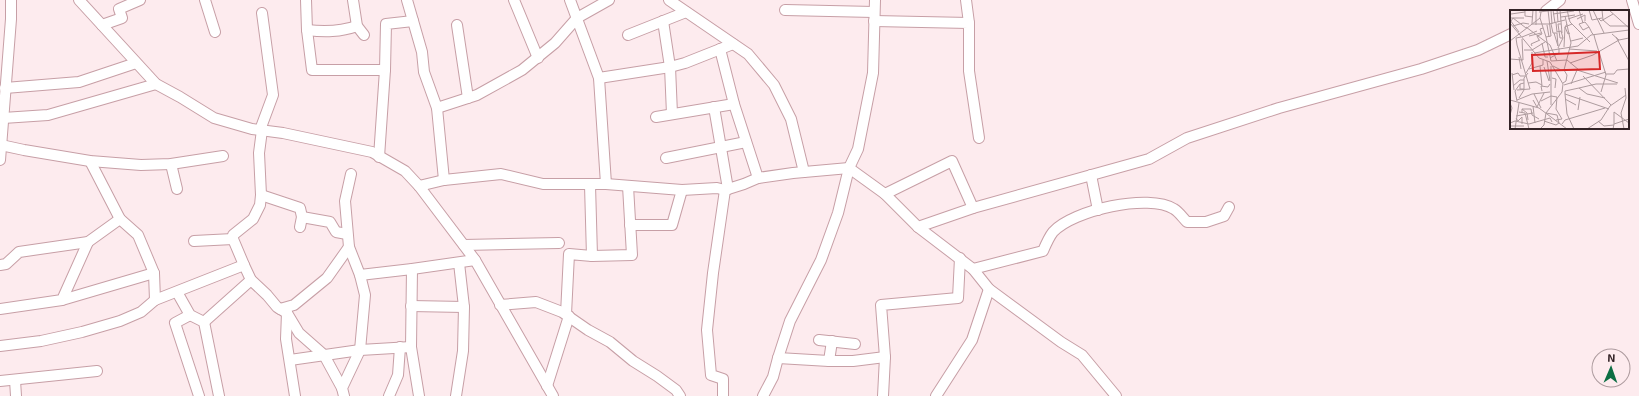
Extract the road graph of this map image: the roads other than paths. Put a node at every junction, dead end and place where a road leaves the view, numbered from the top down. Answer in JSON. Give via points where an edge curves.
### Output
{"nodes":[{"id":1,"x":11,"y":0,"type":"edge"},
{"id":2,"x":79,"y":0,"type":"edge"},
{"id":3,"x":140,"y":0,"type":"edge"},
{"id":4,"x":205,"y":0,"type":"edge"},
{"id":5,"x":306,"y":0,"type":"edge"},
{"id":6,"x":353,"y":0,"type":"edge"},
{"id":7,"x":407,"y":0,"type":"edge"},
{"id":8,"x":514,"y":0,"type":"edge"},
{"id":9,"x":570,"y":0,"type":"edge"},
{"id":10,"x":609,"y":0,"type":"edge"},
{"id":11,"x":669,"y":0,"type":"edge"},
{"id":12,"x":875,"y":0,"type":"edge"},
{"id":13,"x":966,"y":0,"type":"edge"},
{"id":14,"x":1560,"y":0,"type":"edge"},
{"id":15,"x":1632,"y":0,"type":"edge"},
{"id":16,"x":785,"y":10,"type":"dead end"},
{"id":17,"x":1547,"y":10,"type":"edge"},
{"id":18,"x":686,"y":12,"type":"junction"},
{"id":19,"x":262,"y":13,"type":"dead end"},
{"id":20,"x":874,"y":17,"type":"junction"},
{"id":21,"x":0,"y":18,"type":"edge"},
{"id":22,"x":577,"y":18,"type":"junction"},
{"id":23,"x":11,"y":19,"type":"junction"},
{"id":24,"x":413,"y":21,"type":"junction"},
{"id":25,"x":663,"y":21,"type":"junction"},
{"id":26,"x":969,"y":23,"type":"junction"},
{"id":27,"x":1639,"y":24,"type":"edge"},
{"id":28,"x":102,"y":25,"type":"junction"},
{"id":29,"x":457,"y":25,"type":"dead end"},
{"id":30,"x":357,"y":26,"type":"junction"},
{"id":31,"x":307,"y":30,"type":"junction"},
{"id":32,"x":215,"y":32,"type":"dead end"},
{"id":33,"x":1510,"y":34,"type":"edge"},
{"id":34,"x":364,"y":35,"type":"dead end"},
{"id":35,"x":628,"y":35,"type":"dead end"},
{"id":36,"x":733,"y":44,"type":"junction"},
{"id":37,"x":720,"y":49,"type":"junction"},
{"id":38,"x":4,"y":54,"type":"edge"},
{"id":39,"x":538,"y":58,"type":"junction"},
{"id":40,"x":136,"y":63,"type":"junction"},
{"id":41,"x":670,"y":67,"type":"junction"},
{"id":42,"x":386,"y":70,"type":"junction"},
{"id":43,"x":599,"y":78,"type":"junction"},
{"id":44,"x":156,"y":84,"type":"junction"},
{"id":45,"x":5,"y":88,"type":"junction"},
{"id":46,"x":468,"y":98,"type":"junction"},
{"id":47,"x":2,"y":101,"type":"edge"},
{"id":48,"x":734,"y":104,"type":"junction"},
{"id":49,"x":714,"y":107,"type":"junction"},
{"id":50,"x":437,"y":108,"type":"junction"},
{"id":51,"x":672,"y":114,"type":"junction"},
{"id":52,"x":656,"y":117,"type":"dead end"},
{"id":53,"x":3,"y":118,"type":"junction"},
{"id":54,"x":261,"y":130,"type":"junction"},
{"id":55,"x":979,"y":138,"type":"dead end"},
{"id":56,"x":746,"y":142,"type":"junction"},
{"id":57,"x":1,"y":145,"type":"junction"},
{"id":58,"x":722,"y":147,"type":"junction"},
{"id":59,"x":223,"y":156,"type":"dead end"},
{"id":60,"x":379,"y":156,"type":"junction"},
{"id":61,"x":666,"y":158,"type":"dead end"},
{"id":62,"x":0,"y":160,"type":"edge"},
{"id":63,"x":90,"y":161,"type":"junction"},
{"id":64,"x":171,"y":164,"type":"junction"},
{"id":65,"x":849,"y":168,"type":"junction"},
{"id":66,"x":804,"y":172,"type":"junction"},
{"id":67,"x":351,"y":174,"type":"dead end"},
{"id":68,"x":1091,"y":175,"type":"junction"},
{"id":69,"x":758,"y":178,"type":"junction"},
{"id":70,"x":444,"y":180,"type":"junction"},
{"id":71,"x":606,"y":184,"type":"junction"},
{"id":72,"x":590,"y":185,"type":"junction"},
{"id":73,"x":419,"y":186,"type":"junction"},
{"id":74,"x":628,"y":186,"type":"junction"},
{"id":75,"x":177,"y":189,"type":"dead end"},
{"id":76,"x":727,"y":189,"type":"junction"},
{"id":77,"x":682,"y":190,"type":"junction"},
{"id":78,"x":885,"y":194,"type":"junction"},
{"id":79,"x":261,"y":195,"type":"junction"},
{"id":80,"x":1229,"y":207,"type":"dead end"},
{"id":81,"x":973,"y":208,"type":"junction"},
{"id":82,"x":1098,"y":210,"type":"junction"},
{"id":83,"x":302,"y":217,"type":"junction"},
{"id":84,"x":120,"y":219,"type":"junction"},
{"id":85,"x":630,"y":225,"type":"junction"},
{"id":86,"x":300,"y":227,"type":"dead end"},
{"id":87,"x":918,"y":227,"type":"junction"},
{"id":88,"x":347,"y":234,"type":"junction"},
{"id":89,"x":233,"y":239,"type":"junction"},
{"id":90,"x":194,"y":241,"type":"dead end"},
{"id":91,"x":88,"y":242,"type":"junction"},
{"id":92,"x":559,"y":243,"type":"dead end"},
{"id":93,"x":464,"y":245,"type":"junction"},
{"id":94,"x":349,"y":247,"type":"junction"},
{"id":95,"x":592,"y":256,"type":"junction"},
{"id":96,"x":960,"y":258,"type":"junction"},
{"id":97,"x":475,"y":260,"type":"junction"},
{"id":98,"x":459,"y":263,"type":"junction"},
{"id":99,"x":0,"y":265,"type":"edge"},
{"id":100,"x":244,"y":265,"type":"junction"},
{"id":101,"x":412,"y":269,"type":"junction"},
{"id":102,"x":973,"y":269,"type":"junction"},
{"id":103,"x":154,"y":273,"type":"junction"},
{"id":104,"x":360,"y":275,"type":"junction"},
{"id":105,"x":251,"y":280,"type":"junction"},
{"id":106,"x":989,"y":289,"type":"junction"},
{"id":107,"x":177,"y":292,"type":"junction"},
{"id":108,"x":62,"y":300,"type":"junction"},
{"id":109,"x":155,"y":300,"type":"junction"},
{"id":110,"x":500,"y":305,"type":"junction"},
{"id":111,"x":411,"y":306,"type":"junction"},
{"id":112,"x":464,"y":307,"type":"junction"},
{"id":113,"x":0,"y":310,"type":"edge"},
{"id":114,"x":283,"y":311,"type":"junction"},
{"id":115,"x":190,"y":315,"type":"junction"},
{"id":116,"x":568,"y":315,"type":"junction"},
{"id":117,"x":204,"y":322,"type":"junction"},
{"id":118,"x":819,"y":340,"type":"dead end"},
{"id":119,"x":832,"y":341,"type":"junction"},
{"id":120,"x":855,"y":344,"type":"dead end"},
{"id":121,"x":0,"y":346,"type":"edge"},
{"id":122,"x":400,"y":347,"type":"junction"},
{"id":123,"x":411,"y":347,"type":"junction"},
{"id":124,"x":360,"y":350,"type":"junction"},
{"id":125,"x":324,"y":355,"type":"junction"},
{"id":126,"x":885,"y":356,"type":"junction"},
{"id":127,"x":778,"y":358,"type":"junction"},
{"id":128,"x":290,"y":360,"type":"junction"},
{"id":129,"x":829,"y":362,"type":"junction"},
{"id":130,"x":97,"y":371,"type":"dead end"},
{"id":131,"x":15,"y":380,"type":"junction"},
{"id":132,"x":0,"y":381,"type":"edge"},
{"id":133,"x":547,"y":386,"type":"junction"},
{"id":134,"x":343,"y":392,"type":"edge"},
{"id":135,"x":16,"y":396,"type":"edge"},
{"id":136,"x":199,"y":396,"type":"edge"},
{"id":137,"x":219,"y":396,"type":"edge"},
{"id":138,"x":295,"y":396,"type":"edge"},
{"id":139,"x":389,"y":396,"type":"edge"},
{"id":140,"x":418,"y":396,"type":"edge"},
{"id":141,"x":456,"y":396,"type":"edge"},
{"id":142,"x":553,"y":396,"type":"edge"},
{"id":143,"x":680,"y":396,"type":"edge"},
{"id":144,"x":723,"y":396,"type":"edge"},
{"id":145,"x":764,"y":396,"type":"edge"},
{"id":146,"x":883,"y":396,"type":"edge"},
{"id":147,"x":936,"y":396,"type":"edge"},
{"id":148,"x":1116,"y":396,"type":"edge"}],
"edges":[{"from":1,"to":23,"type":"street"},
{"from":2,"to":28,"type":"street"},
{"from":3,"to":28,"type":"street","via":[[119,9],[122,18]]},
{"from":4,"to":32,"type":"street"},
{"from":5,"to":31,"type":"street"},
{"from":6,"to":30,"type":"street"},
{"from":7,"to":24,"type":"street"},
{"from":8,"to":39,"type":"street"},
{"from":9,"to":22,"type":"street"},
{"from":10,"to":22,"type":"street"},
{"from":11,"to":18,"type":"street"},
{"from":12,"to":20,"type":"street"},
{"from":13,"to":26,"type":"street"},
{"from":14,"to":17,"type":"street"},
{"from":15,"to":27,"type":"street"},
{"from":16,"to":20,"type":"street"},
{"from":18,"to":25,"type":"street"},
{"from":18,"to":36,"type":"street"},
{"from":19,"to":54,"type":"street","via":[[273,95]]},
{"from":20,"to":26,"type":"street"},
{"from":20,"to":65,"type":"street","via":[[873,73],[858,149]]},
{"from":21,"to":23,"type":"street"},
{"from":22,"to":39,"type":"street"},
{"from":22,"to":43,"type":"street"},
{"from":23,"to":38,"type":"street"},
{"from":24,"to":42,"type":"street","via":[[386,24]]},
{"from":24,"to":50,"type":"street","via":[[422,52],[424,72]]},
{"from":25,"to":35,"type":"street"},
{"from":25,"to":41,"type":"street"},
{"from":26,"to":55,"type":"street","via":[[970,71]]},
{"from":28,"to":40,"type":"street"},
{"from":29,"to":46,"type":"street"},
{"from":30,"to":31,"type":"street","via":[[344,31]]},
{"from":30,"to":34,"type":"street"},
{"from":31,"to":42,"type":"street","via":[[312,70]]},
{"from":33,"to":68,"type":"street","via":[[1471,52],[1421,69],[1279,108],[1188,138],[1149,158]]},
{"from":36,"to":37,"type":"street"},
{"from":36,"to":66,"type":"street","via":[[748,54],[774,85],[791,119]]},
{"from":37,"to":41,"type":"street"},
{"from":37,"to":48,"type":"street"},
{"from":38,"to":45,"type":"street"},
{"from":39,"to":46,"type":"street","via":[[522,70]]},
{"from":40,"to":44,"type":"street"},
{"from":40,"to":45,"type":"street","via":[[79,82]]},
{"from":41,"to":43,"type":"street"},
{"from":41,"to":51,"type":"street"},
{"from":42,"to":60,"type":"street"},
{"from":43,"to":71,"type":"street"},
{"from":44,"to":53,"type":"street","via":[[48,115]]},
{"from":44,"to":54,"type":"street","via":[[214,118]]},
{"from":45,"to":47,"type":"street"},
{"from":46,"to":50,"type":"street"},
{"from":47,"to":53,"type":"street"},
{"from":48,"to":49,"type":"street"},
{"from":48,"to":56,"type":"street"},
{"from":49,"to":51,"type":"street"},
{"from":49,"to":58,"type":"street"},
{"from":50,"to":70,"type":"street"},
{"from":51,"to":52,"type":"street"},
{"from":53,"to":57,"type":"street"},
{"from":54,"to":60,"type":"street","via":[[372,152]]},
{"from":54,"to":79,"type":"street"},
{"from":56,"to":58,"type":"street"},
{"from":56,"to":69,"type":"street"},
{"from":57,"to":62,"type":"street"},
{"from":57,"to":63,"type":"street"},
{"from":58,"to":61,"type":"street"},
{"from":58,"to":76,"type":"street"},
{"from":59,"to":64,"type":"street"},
{"from":60,"to":73,"type":"street","via":[[405,171]]},
{"from":63,"to":64,"type":"street","via":[[141,165]]},
{"from":63,"to":84,"type":"street"},
{"from":64,"to":75,"type":"street"},
{"from":65,"to":66,"type":"street"},
{"from":65,"to":78,"type":"street"},
{"from":65,"to":127,"type":"street","via":[[838,213],[821,260],[790,321]]},
{"from":66,"to":69,"type":"street"},
{"from":67,"to":88,"type":"street","via":[[344,201]]},
{"from":68,"to":81,"type":"street"},
{"from":68,"to":82,"type":"street"},
{"from":69,"to":76,"type":"street"},
{"from":70,"to":72,"type":"street","via":[[501,174],[543,184]]},
{"from":70,"to":73,"type":"street"},
{"from":71,"to":72,"type":"street"},
{"from":71,"to":74,"type":"street"},
{"from":72,"to":95,"type":"street"},
{"from":73,"to":93,"type":"street"},
{"from":74,"to":77,"type":"street"},
{"from":74,"to":85,"type":"street"},
{"from":76,"to":77,"type":"street"},
{"from":76,"to":144,"type":"street","via":[[707,330],[711,375],[723,379]]},
{"from":77,"to":85,"type":"street","via":[[672,225]]},
{"from":78,"to":81,"type":"street","via":[[952,161]]},
{"from":78,"to":87,"type":"street"},
{"from":79,"to":83,"type":"street","via":[[300,208]]},
{"from":79,"to":89,"type":"street","via":[[253,219],[233,235]]},
{"from":80,"to":82,"type":"street","via":[[1224,216],[1206,222],[1187,222],[1175,209],[1156,202],[1125,204]]},
{"from":81,"to":87,"type":"street"},
{"from":82,"to":102,"type":"street","via":[[1073,219],[1054,231],[1043,251]]},
{"from":83,"to":86,"type":"street"},
{"from":83,"to":88,"type":"street","via":[[330,222],[336,232]]},
{"from":84,"to":91,"type":"street"},
{"from":84,"to":103,"type":"street","via":[[138,235]]},
{"from":85,"to":95,"type":"street","via":[[632,255]]},
{"from":87,"to":96,"type":"street"},
{"from":88,"to":94,"type":"street"},
{"from":89,"to":90,"type":"street"},
{"from":89,"to":100,"type":"street"},
{"from":91,"to":99,"type":"street","via":[[19,252],[6,264]]},
{"from":91,"to":108,"type":"street"},
{"from":92,"to":93,"type":"street"},
{"from":93,"to":97,"type":"street"},
{"from":94,"to":104,"type":"street"},
{"from":94,"to":114,"type":"street","via":[[327,278]]},
{"from":95,"to":116,"type":"street","via":[[569,254]]},
{"from":96,"to":102,"type":"street"},
{"from":96,"to":126,"type":"street","via":[[958,298],[881,305]]},
{"from":97,"to":98,"type":"street"},
{"from":97,"to":110,"type":"street"},
{"from":98,"to":101,"type":"street"},
{"from":98,"to":112,"type":"street"},
{"from":100,"to":105,"type":"street"},
{"from":100,"to":107,"type":"street"},
{"from":101,"to":104,"type":"street"},
{"from":101,"to":111,"type":"street"},
{"from":102,"to":106,"type":"street"},
{"from":103,"to":108,"type":"street"},
{"from":103,"to":109,"type":"street"},
{"from":104,"to":124,"type":"street","via":[[365,295]]},
{"from":105,"to":114,"type":"street"},
{"from":105,"to":117,"type":"street"},
{"from":106,"to":147,"type":"street","via":[[972,340]]},
{"from":106,"to":148,"type":"street","via":[[1082,355]]},
{"from":107,"to":109,"type":"street"},
{"from":107,"to":115,"type":"street"},
{"from":108,"to":113,"type":"street"},
{"from":109,"to":121,"type":"street","via":[[141,312],[120,322],[41,341]]},
{"from":110,"to":116,"type":"street","via":[[536,302]]},
{"from":110,"to":133,"type":"street"},
{"from":111,"to":112,"type":"street"},
{"from":111,"to":123,"type":"street"},
{"from":112,"to":141,"type":"street","via":[[463,351]]},
{"from":114,"to":125,"type":"street","via":[[299,333]]},
{"from":114,"to":128,"type":"street"},
{"from":115,"to":117,"type":"street"},
{"from":115,"to":136,"type":"street","via":[[175,323]]},
{"from":116,"to":133,"type":"street"},
{"from":116,"to":143,"type":"street","via":[[610,342],[676,390]]},
{"from":117,"to":137,"type":"street"},
{"from":118,"to":119,"type":"street"},
{"from":119,"to":120,"type":"street"},
{"from":119,"to":129,"type":"street"},
{"from":122,"to":123,"type":"street"},
{"from":122,"to":124,"type":"street"},
{"from":122,"to":139,"type":"street","via":[[398,375]]},
{"from":123,"to":140,"type":"street"},
{"from":124,"to":125,"type":"street"},
{"from":124,"to":134,"type":"street"},
{"from":125,"to":128,"type":"street"},
{"from":125,"to":134,"type":"street"},
{"from":126,"to":129,"type":"street"},
{"from":126,"to":146,"type":"street"},
{"from":127,"to":129,"type":"street"},
{"from":127,"to":145,"type":"street"},
{"from":128,"to":138,"type":"street"},
{"from":130,"to":131,"type":"street"},
{"from":131,"to":132,"type":"street"},
{"from":131,"to":135,"type":"street"},
{"from":133,"to":142,"type":"street"}]}
